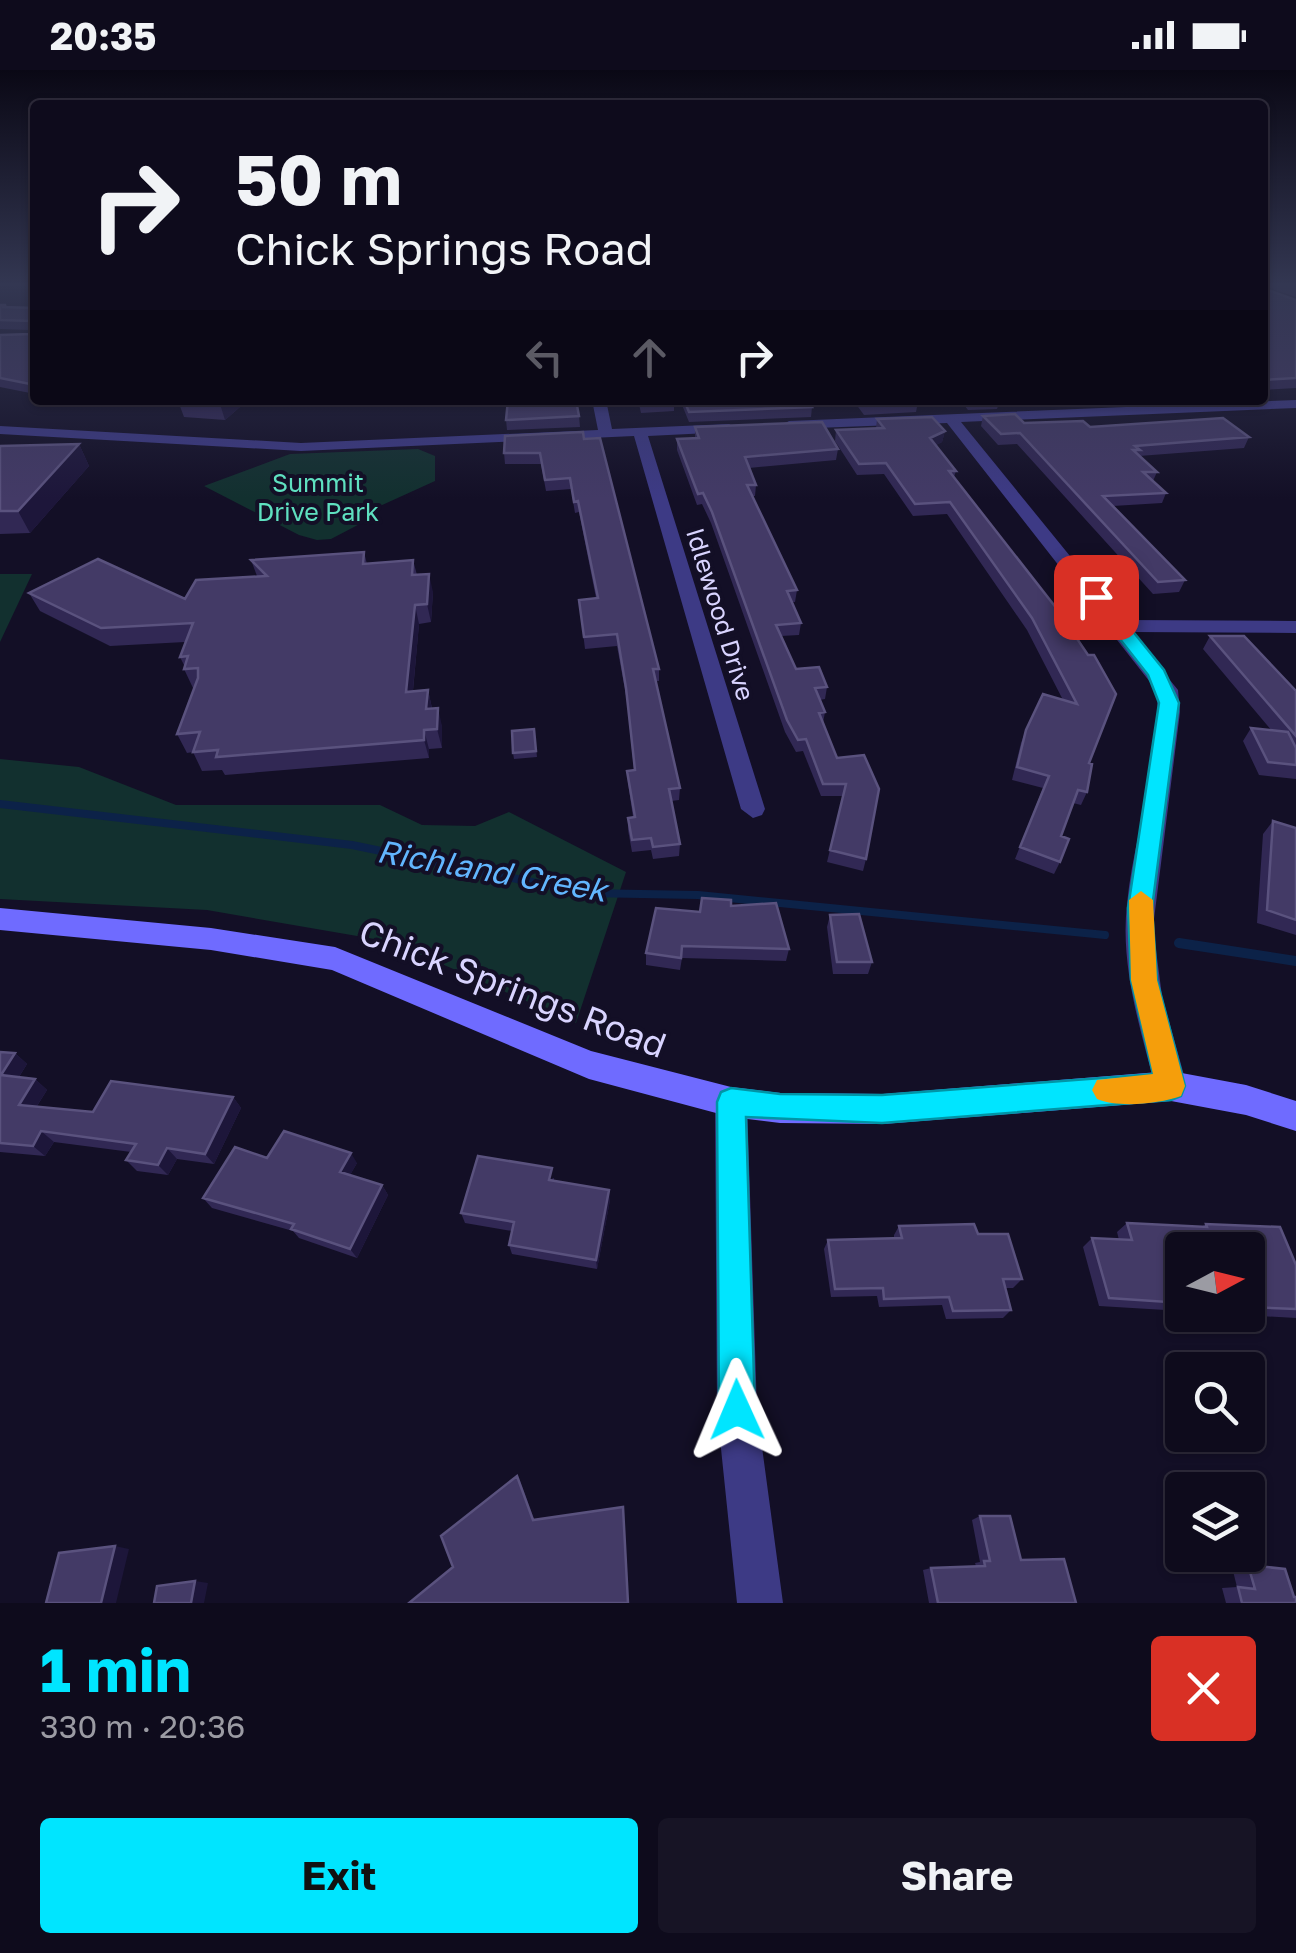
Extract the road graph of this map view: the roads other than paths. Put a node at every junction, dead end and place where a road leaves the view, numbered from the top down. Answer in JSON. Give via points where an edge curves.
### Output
{"nodes":[{"id":1,"x":1296,"y":404,"type":"edge"},
{"id":2,"x":600,"y":405,"type":"edge"},
{"id":3,"x":834,"y":405,"type":"edge"},
{"id":4,"x":1248,"y":405,"type":"edge"},
{"id":5,"x":1268,"y":405,"type":"edge"},
{"id":6,"x":1056,"y":409,"type":"edge"},
{"id":7,"x":951,"y":418,"type":"junction"},
{"id":8,"x":847,"y":423,"type":"junction"},
{"id":9,"x":772,"y":426,"type":"edge"},
{"id":10,"x":753,"y":427,"type":"edge"},
{"id":11,"x":0,"y":430,"type":"edge"},
{"id":12,"x":640,"y":432,"type":"junction"},
{"id":13,"x":606,"y":434,"type":"junction"},
{"id":14,"x":1119,"y":626,"type":"junction"},
{"id":15,"x":1296,"y":627,"type":"edge"},
{"id":16,"x":753,"y":809,"type":"dead end"},
{"id":17,"x":0,"y":919,"type":"edge"},
{"id":18,"x":1171,"y":1086,"type":"junction"},
{"id":19,"x":731,"y":1102,"type":"junction"},
{"id":20,"x":1296,"y":1116,"type":"edge"},
{"id":21,"x":760,"y":1603,"type":"edge"}],
"edges":[{"from":1,"to":5,"type":"street"},
{"from":2,"to":13,"type":"street"},
{"from":3,"to":8,"type":"street"},
{"from":4,"to":6,"type":"street"},
{"from":6,"to":7,"type":"street"},
{"from":7,"to":8,"type":"street"},
{"from":7,"to":14,"type":"street"},
{"from":8,"to":9,"type":"street"},
{"from":10,"to":12,"type":"street"},
{"from":11,"to":13,"type":"street","via":[[279,447]]},
{"from":12,"to":13,"type":"street"},
{"from":12,"to":16,"type":"street","name":"Idlewood Drive"},
{"from":14,"to":15,"type":"street"},
{"from":14,"to":18,"type":"street","via":[[1157,674],[1169,703],[1140,908],[1144,980]]},
{"from":17,"to":19,"type":"street","name":"Chick Springs Road","via":[[335,959],[589,1065]]},
{"from":18,"to":19,"type":"street","name":"Chick Springs Road","via":[[882,1109]]},
{"from":18,"to":20,"type":"street","name":"Chick Springs Road"},
{"from":19,"to":21,"type":"street","via":[[737,1410]]}]}
